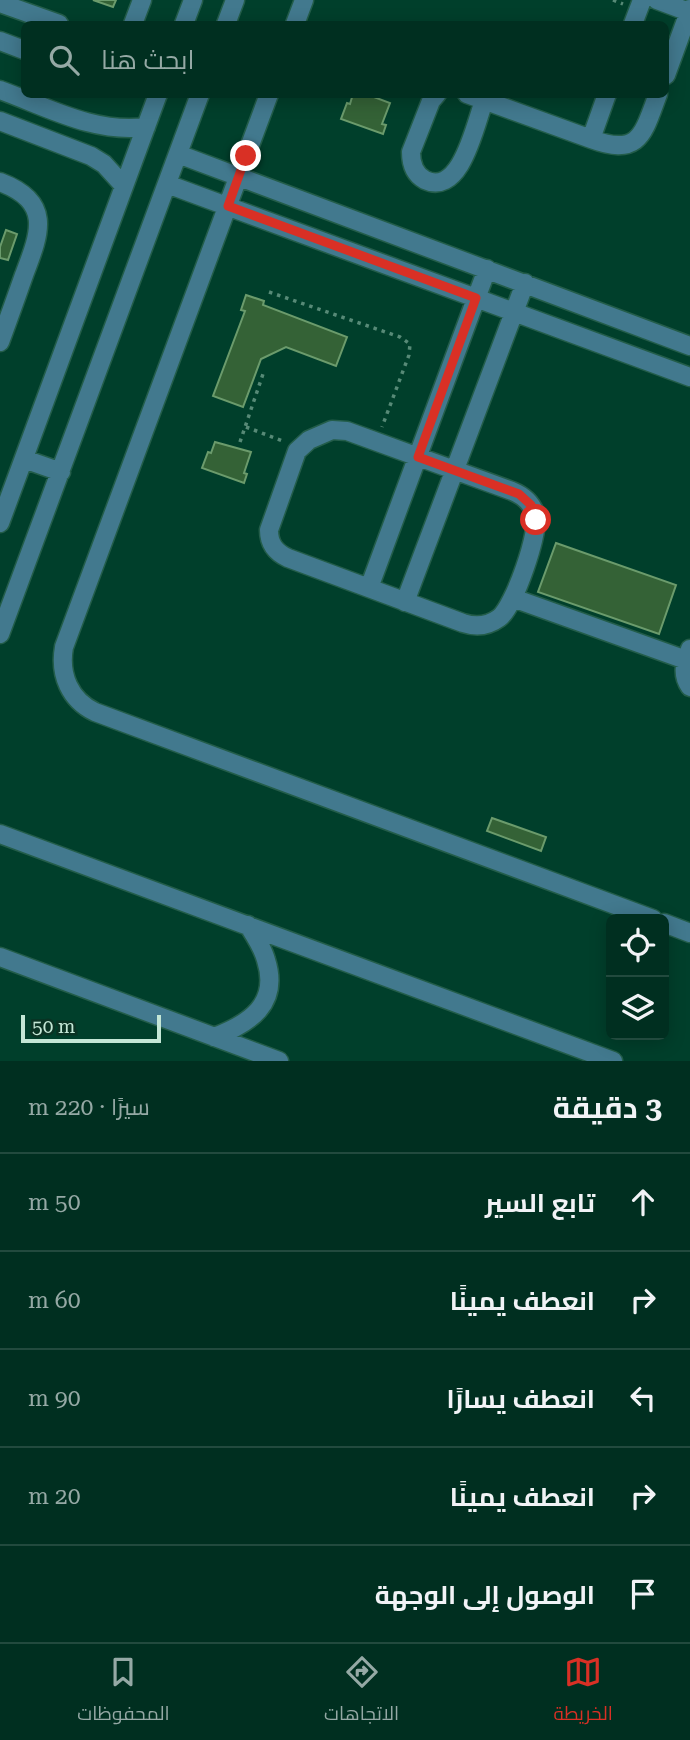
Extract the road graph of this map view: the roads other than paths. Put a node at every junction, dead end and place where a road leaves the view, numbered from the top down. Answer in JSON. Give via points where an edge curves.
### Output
{"nodes":[{"id":1,"x":142,"y":0,"type":"edge"},
{"id":2,"x":193,"y":0,"type":"edge"},
{"id":3,"x":235,"y":0,"type":"edge"},
{"id":4,"x":304,"y":0,"type":"edge"},
{"id":5,"x":642,"y":0,"type":"edge"},
{"id":6,"x":657,"y":0,"type":"edge"},
{"id":7,"x":0,"y":3,"type":"edge"},
{"id":8,"x":690,"y":11,"type":"edge"},
{"id":9,"x":51,"y":21,"type":"edge"},
{"id":10,"x":134,"y":21,"type":"edge"},
{"id":11,"x":185,"y":21,"type":"edge"},
{"id":12,"x":227,"y":21,"type":"edge"},
{"id":13,"x":296,"y":21,"type":"edge"},
{"id":14,"x":634,"y":21,"type":"edge"},
{"id":15,"x":0,"y":41,"type":"edge"},
{"id":16,"x":21,"y":49,"type":"edge"},
{"id":17,"x":669,"y":67,"type":"edge"},
{"id":18,"x":0,"y":90,"type":"edge"},
{"id":19,"x":21,"y":98,"type":"edge"},
{"id":20,"x":22,"y":98,"type":"edge"},
{"id":21,"x":157,"y":98,"type":"edge"},
{"id":22,"x":199,"y":98,"type":"edge"},
{"id":23,"x":268,"y":98,"type":"edge"},
{"id":24,"x":434,"y":98,"type":"edge"},
{"id":25,"x":476,"y":98,"type":"edge"},
{"id":26,"x":606,"y":98,"type":"edge"},
{"id":27,"x":656,"y":98,"type":"edge"},
{"id":28,"x":0,"y":121,"type":"edge"},
{"id":29,"x":146,"y":127,"type":"junction"},
{"id":30,"x":591,"y":139,"type":"junction"},
{"id":31,"x":178,"y":155,"type":"junction"},
{"id":32,"x":239,"y":177,"type":"junction"},
{"id":33,"x":0,"y":183,"type":"edge"},
{"id":34,"x":167,"y":184,"type":"junction"},
{"id":35,"x":124,"y":186,"type":"junction"},
{"id":36,"x":228,"y":206,"type":"junction"},
{"id":37,"x":487,"y":269,"type":"junction"},
{"id":38,"x":524,"y":283,"type":"junction"},
{"id":39,"x":476,"y":298,"type":"junction"},
{"id":40,"x":513,"y":312,"type":"junction"},
{"id":41,"x":0,"y":342,"type":"edge"},
{"id":42,"x":689,"y":344,"type":"edge"},
{"id":43,"x":690,"y":377,"type":"edge"},
{"id":44,"x":418,"y":457,"type":"junction"},
{"id":45,"x":24,"y":459,"type":"junction"},
{"id":46,"x":454,"y":470,"type":"junction"},
{"id":47,"x":61,"y":472,"type":"junction"},
{"id":48,"x":0,"y":523,"type":"edge"},
{"id":49,"x":369,"y":588,"type":"junction"},
{"id":50,"x":513,"y":597,"type":"junction"},
{"id":51,"x":405,"y":602,"type":"junction"},
{"id":52,"x":0,"y":634,"type":"edge"},
{"id":53,"x":688,"y":655,"type":"edge"},
{"id":54,"x":690,"y":687,"type":"edge"},
{"id":55,"x":0,"y":834,"type":"edge"},
{"id":56,"x":640,"y":914,"type":"edge"},
{"id":57,"x":248,"y":925,"type":"junction"},
{"id":58,"x":669,"y":925,"type":"edge"},
{"id":59,"x":690,"y":933,"type":"edge"},
{"id":60,"x":0,"y":957,"type":"edge"},
{"id":61,"x":214,"y":1037,"type":"junction"},
{"id":62,"x":279,"y":1061,"type":"edge"},
{"id":63,"x":613,"y":1061,"type":"edge"}],
"edges":[{"from":1,"to":10,"type":"street"},
{"from":2,"to":11,"type":"street"},
{"from":3,"to":12,"type":"street"},
{"from":4,"to":13,"type":"street"},
{"from":5,"to":14,"type":"street"},
{"from":6,"to":8,"type":"street"},
{"from":7,"to":9,"type":"street"},
{"from":8,"to":17,"type":"street"},
{"from":15,"to":16,"type":"street"},
{"from":18,"to":19,"type":"street"},
{"from":20,"to":29,"type":"street","via":[[95,125]]},
{"from":21,"to":29,"type":"street"},
{"from":22,"to":31,"type":"street"},
{"from":23,"to":32,"type":"street"},
{"from":24,"to":25,"type":"street","via":[[411,159],[421,178],[435,183],[449,179],[459,169]]},
{"from":25,"to":30,"type":"street"},
{"from":26,"to":30,"type":"street"},
{"from":27,"to":30,"type":"street","via":[[643,131],[633,142],[612,146]]},
{"from":28,"to":35,"type":"street","via":[[92,156]]},
{"from":29,"to":35,"type":"street"},
{"from":31,"to":32,"type":"street"},
{"from":31,"to":34,"type":"street"},
{"from":32,"to":36,"type":"street"},
{"from":32,"to":37,"type":"street"},
{"from":33,"to":41,"type":"street","via":[[30,200],[39,226]]},
{"from":34,"to":36,"type":"street"},
{"from":34,"to":47,"type":"street"},
{"from":35,"to":45,"type":"street"},
{"from":36,"to":39,"type":"street"},
{"from":36,"to":56,"type":"street","via":[[64,647],[63,671],[72,692],[95,712]]},
{"from":37,"to":38,"type":"street"},
{"from":37,"to":39,"type":"street"},
{"from":38,"to":40,"type":"street"},
{"from":38,"to":42,"type":"street"},
{"from":39,"to":40,"type":"street"},
{"from":39,"to":44,"type":"street"},
{"from":40,"to":43,"type":"street"},
{"from":40,"to":46,"type":"street"},
{"from":44,"to":46,"type":"street"},
{"from":44,"to":49,"type":"street"},
{"from":44,"to":49,"type":"street","via":[[347,431],[332,430],[309,440],[295,456],[271,523],[271,544],[288,558]]},
{"from":45,"to":47,"type":"street"},
{"from":45,"to":48,"type":"street"},
{"from":46,"to":50,"type":"street","via":[[519,494],[531,505],[537,528]]},
{"from":46,"to":51,"type":"street"},
{"from":47,"to":52,"type":"street"},
{"from":49,"to":51,"type":"street"},
{"from":50,"to":51,"type":"street","via":[[500,617],[478,625]]},
{"from":50,"to":53,"type":"street"},
{"from":53,"to":54,"type":"street","via":[[684,675]]},
{"from":55,"to":57,"type":"street"},
{"from":57,"to":61,"type":"street","via":[[266,958],[265,998],[249,1020]]},
{"from":57,"to":63,"type":"street"},
{"from":58,"to":59,"type":"street"},
{"from":60,"to":61,"type":"street"},
{"from":61,"to":62,"type":"street"}]}
